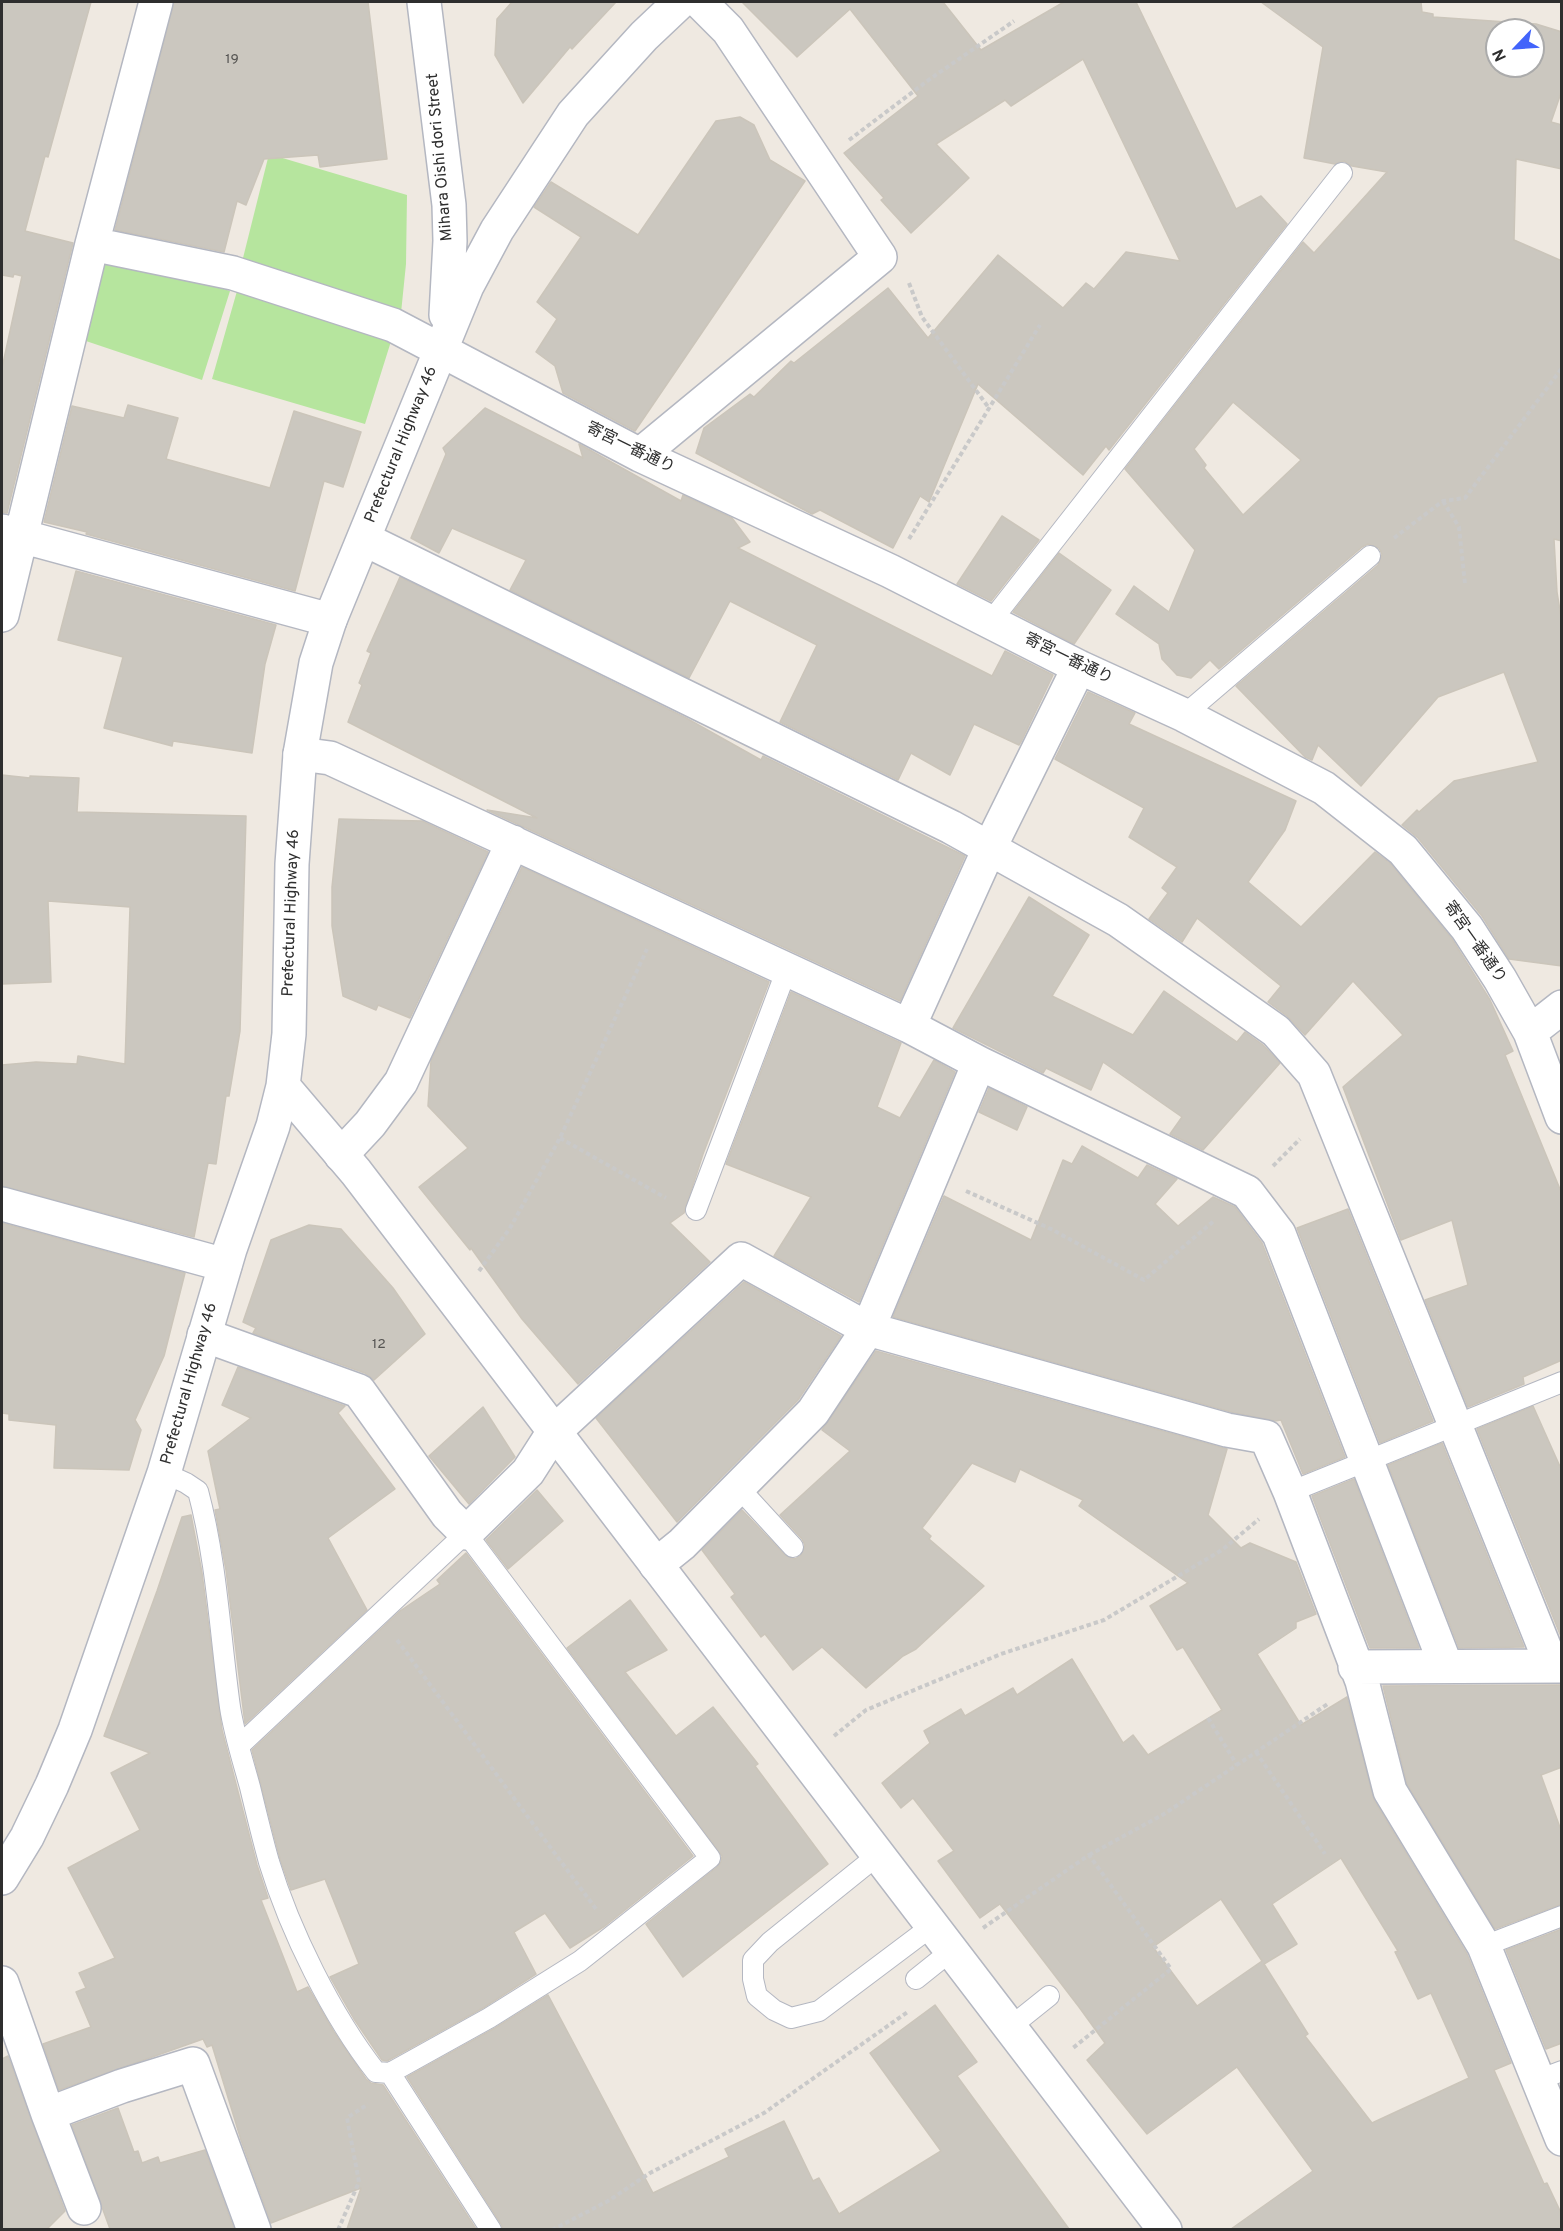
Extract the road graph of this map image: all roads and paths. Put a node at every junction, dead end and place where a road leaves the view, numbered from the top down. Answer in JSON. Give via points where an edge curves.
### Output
{"nodes":[{"id":1,"x":156,"y":2,"type":"edge"},
{"id":2,"x":424,"y":2,"type":"edge"},
{"id":3,"x":680,"y":2,"type":"edge"},
{"id":4,"x":700,"y":2,"type":"edge"},
{"id":5,"x":1014,"y":21,"type":"dead end"},
{"id":6,"x":818,"y":164,"type":"junction"},
{"id":7,"x":1342,"y":173,"type":"dead end"},
{"id":8,"x":92,"y":244,"type":"junction"},
{"id":9,"x":880,"y":257,"type":"junction"},
{"id":10,"x":1040,"y":325,"type":"dead end"},
{"id":11,"x":440,"y":349,"type":"junction"},
{"id":12,"x":1562,"y":368,"type":"edge"},
{"id":13,"x":989,"y":408,"type":"junction"},
{"id":14,"x":640,"y":456,"type":"junction"},
{"id":15,"x":1443,"y":501,"type":"junction"},
{"id":16,"x":11,"y":533,"type":"edge"},
{"id":17,"x":364,"y":539,"type":"junction"},
{"id":18,"x":1370,"y":556,"type":"joint"},
{"id":19,"x":890,"y":571,"type":"junction"},
{"id":20,"x":1465,"y":584,"type":"dead end"},
{"id":21,"x":2,"y":615,"type":"edge"},
{"id":22,"x":330,"y":620,"type":"junction"},
{"id":23,"x":991,"y":621,"type":"junction"},
{"id":24,"x":1079,"y":667,"type":"junction"},
{"id":25,"x":1184,"y":715,"type":"junction"},
{"id":26,"x":300,"y":754,"type":"junction"},
{"id":27,"x":513,"y":842,"type":"junction"},
{"id":28,"x":989,"y":849,"type":"junction"},
{"id":29,"x":664,"y":912,"type":"junction"},
{"id":30,"x":787,"y":969,"type":"junction"},
{"id":31,"x":1562,"y":1007,"type":"edge"},
{"id":32,"x":909,"y":1026,"type":"junction"},
{"id":33,"x":1530,"y":1032,"type":"junction"},
{"id":34,"x":979,"y":1063,"type":"junction"},
{"id":35,"x":283,"y":1086,"type":"junction"},
{"id":36,"x":1328,"y":1110,"type":"junction"},
{"id":37,"x":1562,"y":1117,"type":"edge"},
{"id":38,"x":560,"y":1138,"type":"junction"},
{"id":39,"x":341,"y":1155,"type":"junction"},
{"id":40,"x":932,"y":1176,"type":"junction"},
{"id":41,"x":1247,"y":1192,"type":"junction"},
{"id":42,"x":2,"y":1204,"type":"edge"},
{"id":43,"x":696,"y":1210,"type":"joint"},
{"id":44,"x":225,"y":1264,"type":"junction"},
{"id":45,"x":477,"y":1273,"type":"dead end"},
{"id":46,"x":868,"y":1329,"type":"junction"},
{"id":47,"x":204,"y":1335,"type":"junction"},
{"id":48,"x":1562,"y":1382,"type":"edge"},
{"id":49,"x":1455,"y":1424,"type":"junction"},
{"id":50,"x":554,"y":1433,"type":"junction"},
{"id":51,"x":1366,"y":1461,"type":"junction"},
{"id":52,"x":164,"y":1473,"type":"junction"},
{"id":53,"x":738,"y":1487,"type":"junction"},
{"id":54,"x":1290,"y":1492,"type":"junction"},
{"id":55,"x":466,"y":1533,"type":"junction"},
{"id":56,"x":793,"y":1546,"type":"dead end"},
{"id":57,"x":656,"y":1565,"type":"junction"},
{"id":58,"x":378,"y":1615,"type":"junction"},
{"id":59,"x":1446,"y":1666,"type":"junction"},
{"id":60,"x":1557,"y":1666,"type":"edge"},
{"id":61,"x":1359,"y":1674,"type":"junction"},
{"id":62,"x":1209,"y":1718,"type":"dead end"},
{"id":63,"x":239,"y":1746,"type":"junction"},
{"id":64,"x":1256,"y":1752,"type":"junction"},
{"id":65,"x":805,"y":1759,"type":"junction"},
{"id":66,"x":1237,"y":1765,"type":"junction"},
{"id":67,"x":1325,"y":1854,"type":"dead end"},
{"id":68,"x":878,"y":1855,"type":"junction"},
{"id":69,"x":1089,"y":1855,"type":"junction"},
{"id":70,"x":2,"y":1878,"type":"edge"},
{"id":71,"x":1562,"y":1916,"type":"edge"},
{"id":72,"x":614,"y":1933,"type":"junction"},
{"id":73,"x":941,"y":1939,"type":"junction"},
{"id":74,"x":1484,"y":1946,"type":"junction"},
{"id":75,"x":916,"y":1979,"type":"dead end"},
{"id":76,"x":2,"y":1983,"type":"edge"},
{"id":77,"x":1049,"y":1996,"type":"dead end"},
{"id":78,"x":918,"y":2004,"type":"dead end"},
{"id":79,"x":1009,"y":2028,"type":"junction"},
{"id":80,"x":1043,"y":2072,"type":"junction"},
{"id":81,"x":1550,"y":2076,"type":"edge"},
{"id":82,"x":394,"y":2079,"type":"junction"},
{"id":83,"x":48,"y":2114,"type":"junction"},
{"id":84,"x":1562,"y":2139,"type":"edge"},
{"id":85,"x":84,"y":2208,"type":"dead end"},
{"id":86,"x":254,"y":2229,"type":"edge"},
{"id":87,"x":338,"y":2229,"type":"edge"},
{"id":88,"x":491,"y":2229,"type":"edge"},
{"id":89,"x":552,"y":2229,"type":"edge"},
{"id":90,"x":1165,"y":2229,"type":"edge"}],
"edges":[{"from":1,"to":8,"type":"street"},
{"from":2,"to":11,"type":"street","name":"Mihara Oishi dori Street","via":[[448,205],[448,282]]},
{"from":3,"to":11,"type":"street","name":"Prefectural Highway 46","via":[[573,114],[497,230]]},
{"from":4,"to":6,"type":"street","via":[[728,30]]},
{"from":5,"to":6,"type":"path"},
{"from":6,"to":9,"type":"street"},
{"from":7,"to":23,"type":"lane"},
{"from":8,"to":11,"type":"street","name":"寄宮一番通り","via":[[233,273],[393,325]]},
{"from":8,"to":16,"type":"street"},
{"from":9,"to":13,"type":"path","via":[[902,265],[922,317]]},
{"from":9,"to":14,"type":"street"},
{"from":10,"to":13,"type":"path"},
{"from":11,"to":14,"type":"street","name":"寄宮一番通り"},
{"from":11,"to":17,"type":"street","name":"Prefectural Highway 46"},
{"from":12,"to":15,"type":"path","via":[[1465,498]]},
{"from":13,"to":19,"type":"path"},
{"from":14,"to":19,"type":"street","name":"寄宮一番通り"},
{"from":15,"to":18,"type":"path"},
{"from":15,"to":20,"type":"path","via":[[1459,527]]},
{"from":16,"to":21,"type":"street"},
{"from":16,"to":22,"type":"street"},
{"from":17,"to":22,"type":"street","name":"Prefectural Highway 46"},
{"from":17,"to":28,"type":"street"},
{"from":18,"to":25,"type":"lane"},
{"from":19,"to":23,"type":"street","name":"寄宮一番通り"},
{"from":22,"to":26,"type":"street","name":"Prefectural Highway 46","via":[[316,663]]},
{"from":23,"to":24,"type":"street","name":"寄宮一番通り"},
{"from":24,"to":25,"type":"street","name":"寄宮一番通り"},
{"from":24,"to":28,"type":"street"},
{"from":25,"to":33,"type":"street","name":"寄宮一番通り","via":[[1324,788],[1403,850],[1467,928]]},
{"from":26,"to":27,"type":"street","via":[[330,758]]},
{"from":26,"to":35,"type":"street","name":"Prefectural Highway 46","via":[[291,885],[289,1034]]},
{"from":27,"to":29,"type":"street"},
{"from":27,"to":39,"type":"street","via":[[402,1082]]},
{"from":28,"to":32,"type":"street"},
{"from":28,"to":36,"type":"street","via":[[1118,920],[1276,1031],[1314,1074]]},
{"from":29,"to":30,"type":"street"},
{"from":29,"to":38,"type":"path"},
{"from":30,"to":32,"type":"street"},
{"from":30,"to":43,"type":"lane"},
{"from":31,"to":33,"type":"street"},
{"from":32,"to":34,"type":"street"},
{"from":33,"to":37,"type":"street","name":"寄宮一番通り"},
{"from":34,"to":40,"type":"street"},
{"from":34,"to":41,"type":"street"},
{"from":35,"to":39,"type":"street"},
{"from":35,"to":44,"type":"street","name":"Prefectural Highway 46"},
{"from":36,"to":41,"type":"path"},
{"from":36,"to":49,"type":"street"},
{"from":38,"to":43,"type":"path","via":[[676,1203],[683,1202]]},
{"from":38,"to":45,"type":"path","via":[[510,1228]]},
{"from":39,"to":50,"type":"street"},
{"from":40,"to":41,"type":"path","via":[[1051,1229],[1144,1280]]},
{"from":40,"to":46,"type":"street"},
{"from":41,"to":51,"type":"street","via":[[1279,1234]]},
{"from":42,"to":44,"type":"street"},
{"from":44,"to":47,"type":"street","name":"Prefectural Highway 46"},
{"from":46,"to":50,"type":"street","via":[[741,1259]]},
{"from":46,"to":53,"type":"street","via":[[813,1412]]},
{"from":46,"to":54,"type":"street","via":[[1227,1430],[1266,1437]]},
{"from":47,"to":52,"type":"street","name":"Prefectural Highway 46"},
{"from":47,"to":55,"type":"street","via":[[360,1391],[447,1514]]},
{"from":48,"to":49,"type":"lane"},
{"from":49,"to":51,"type":"lane"},
{"from":49,"to":60,"type":"street"},
{"from":50,"to":55,"type":"street","via":[[528,1472]]},
{"from":50,"to":57,"type":"street"},
{"from":51,"to":54,"type":"lane"},
{"from":51,"to":59,"type":"street"},
{"from":52,"to":63,"type":"lane","via":[[198,1491],[209,1530]]},
{"from":52,"to":70,"type":"street","name":"Prefectural Highway 46","via":[[75,1730],[27,1837]]},
{"from":53,"to":56,"type":"lane"},
{"from":53,"to":57,"type":"street"},
{"from":54,"to":61,"type":"street"},
{"from":54,"to":65,"type":"path","via":[[1222,1550],[1104,1620],[1001,1654],[866,1710]]},
{"from":55,"to":58,"type":"lane"},
{"from":55,"to":72,"type":"lane","via":[[711,1858]]},
{"from":57,"to":65,"type":"street"},
{"from":58,"to":63,"type":"lane"},
{"from":58,"to":72,"type":"path"},
{"from":59,"to":60,"type":"street"},
{"from":59,"to":61,"type":"street"},
{"from":61,"to":64,"type":"path"},
{"from":61,"to":74,"type":"street","via":[[1390,1791]]},
{"from":62,"to":66,"type":"path"},
{"from":63,"to":82,"type":"lane","via":[[269,1863],[294,1929],[332,2007],[361,2053],[376,2072]]},
{"from":64,"to":66,"type":"path"},
{"from":64,"to":67,"type":"path"},
{"from":65,"to":68,"type":"street"},
{"from":66,"to":69,"type":"path","via":[[1164,1814]]},
{"from":68,"to":73,"type":"street"},
{"from":68,"to":73,"type":"lane","via":[[753,1960],[757,1996],[791,2018],[819,2011]]},
{"from":69,"to":73,"type":"path"},
{"from":69,"to":80,"type":"path","via":[[1171,1969]]},
{"from":71,"to":74,"type":"lane"},
{"from":72,"to":82,"type":"lane","via":[[580,1961]]},
{"from":73,"to":75,"type":"lane"},
{"from":73,"to":79,"type":"street"},
{"from":74,"to":81,"type":"street"},
{"from":76,"to":83,"type":"street"},
{"from":77,"to":79,"type":"lane"},
{"from":78,"to":89,"type":"path","via":[[764,2113]]},
{"from":79,"to":80,"type":"street"},
{"from":80,"to":90,"type":"street"},
{"from":81,"to":84,"type":"street"},
{"from":82,"to":87,"type":"path","via":[[347,2118],[359,2182]]},
{"from":82,"to":88,"type":"lane"},
{"from":83,"to":85,"type":"street"},
{"from":83,"to":86,"type":"street","via":[[193,2064]]}]}
